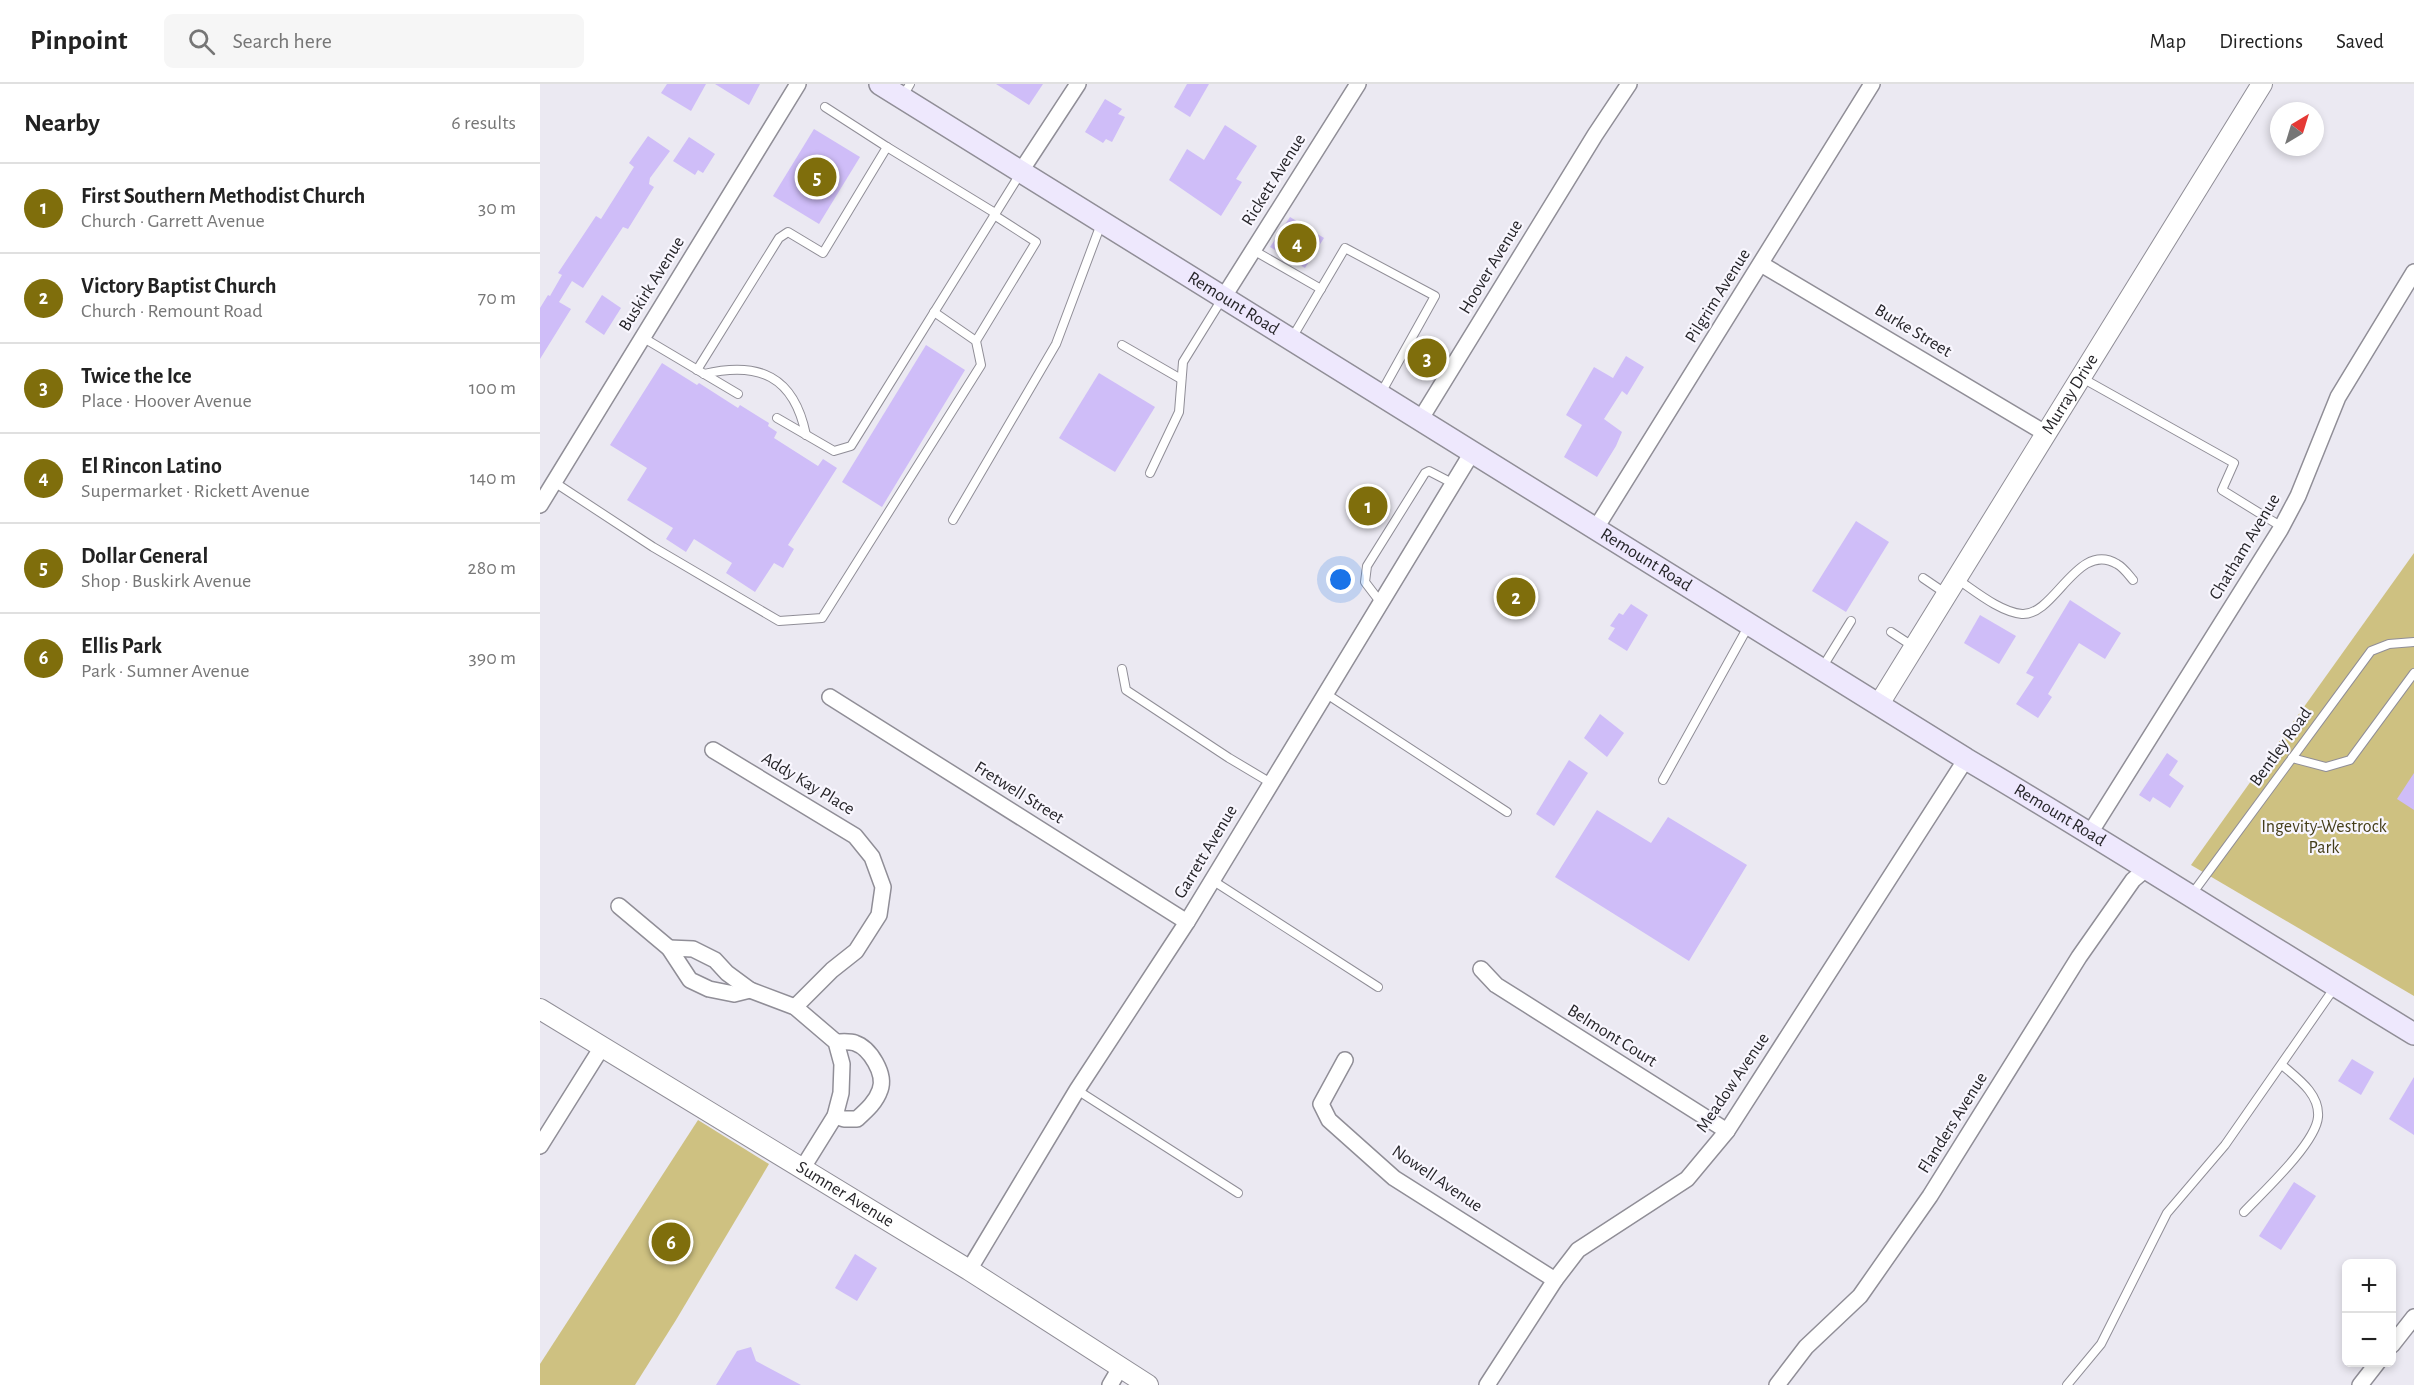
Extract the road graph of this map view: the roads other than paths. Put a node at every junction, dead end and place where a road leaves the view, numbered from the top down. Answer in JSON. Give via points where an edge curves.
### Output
{"nodes":[{"id":1,"x":798,"y":84,"type":"edge"},
{"id":2,"x":880,"y":84,"type":"edge"},
{"id":3,"x":1078,"y":84,"type":"edge"},
{"id":4,"x":1358,"y":84,"type":"edge"},
{"id":5,"x":1629,"y":84,"type":"edge"},
{"id":6,"x":1872,"y":84,"type":"edge"},
{"id":7,"x":2262,"y":84,"type":"edge"},
{"id":8,"x":906,"y":91,"type":"edge"},
{"id":9,"x":825,"y":107,"type":"dead end"},
{"id":10,"x":887,"y":147,"type":"junction"},
{"id":11,"x":1021,"y":171,"type":"junction"},
{"id":12,"x":995,"y":214,"type":"junction"},
{"id":13,"x":1101,"y":223,"type":"junction"},
{"id":14,"x":1253,"y":250,"type":"junction"},
{"id":15,"x":1761,"y":264,"type":"junction"},
{"id":16,"x":2414,"y":272,"type":"edge"},
{"id":17,"x":1321,"y":290,"type":"junction"},
{"id":18,"x":1223,"y":298,"type":"junction"},
{"id":19,"x":934,"y":312,"type":"junction"},
{"id":20,"x":642,"y":337,"type":"junction"},
{"id":21,"x":1291,"y":340,"type":"junction"},
{"id":22,"x":976,"y":342,"type":"junction"},
{"id":23,"x":1122,"y":345,"type":"dead end"},
{"id":24,"x":700,"y":372,"type":"junction"},
{"id":25,"x":2081,"y":377,"type":"junction"},
{"id":26,"x":1181,"y":379,"type":"junction"},
{"id":27,"x":738,"y":394,"type":"dead end"},
{"id":28,"x":1380,"y":395,"type":"junction"},
{"id":29,"x":777,"y":418,"type":"dead end"},
{"id":30,"x":1420,"y":420,"type":"junction"},
{"id":31,"x":2045,"y":433,"type":"junction"},
{"id":32,"x":806,"y":435,"type":"junction"},
{"id":33,"x":1473,"y":451,"type":"junction"},
{"id":34,"x":1149,"y":473,"type":"dead end"},
{"id":35,"x":554,"y":482,"type":"junction"},
{"id":36,"x":1454,"y":484,"type":"junction"},
{"id":37,"x":540,"y":505,"type":"edge"},
{"id":38,"x":953,"y":520,"type":"dead end"},
{"id":39,"x":2282,"y":527,"type":"junction"},
{"id":40,"x":1596,"y":528,"type":"junction"},
{"id":41,"x":1923,"y":578,"type":"dead end"},
{"id":42,"x":2133,"y":580,"type":"dead end"},
{"id":43,"x":1951,"y":586,"type":"junction"},
{"id":44,"x":1381,"y":603,"type":"junction"},
{"id":45,"x":1851,"y":621,"type":"dead end"},
{"id":46,"x":1749,"y":623,"type":"junction"},
{"id":47,"x":1891,"y":632,"type":"dead end"},
{"id":48,"x":2414,"y":642,"type":"edge"},
{"id":49,"x":1914,"y":647,"type":"junction"},
{"id":50,"x":1822,"y":668,"type":"junction"},
{"id":51,"x":1122,"y":669,"type":"dead end"},
{"id":52,"x":2414,"y":673,"type":"edge"},
{"id":53,"x":1325,"y":693,"type":"junction"},
{"id":54,"x":830,"y":697,"type":"dead end"},
{"id":55,"x":1879,"y":704,"type":"junction"},
{"id":56,"x":712,"y":750,"type":"dead end"},
{"id":57,"x":2292,"y":758,"type":"junction"},
{"id":58,"x":1966,"y":759,"type":"junction"},
{"id":59,"x":1663,"y":780,"type":"dead end"},
{"id":60,"x":1270,"y":783,"type":"junction"},
{"id":61,"x":1507,"y":812,"type":"dead end"},
{"id":62,"x":2090,"y":833,"type":"junction"},
{"id":63,"x":2146,"y":869,"type":"junction"},
{"id":64,"x":1212,"y":880,"type":"junction"},
{"id":65,"x":2190,"y":897,"type":"junction"},
{"id":66,"x":619,"y":906,"type":"dead end"},
{"id":67,"x":1188,"y":922,"type":"junction"},
{"id":68,"x":669,"y":948,"type":"junction"},
{"id":69,"x":1481,"y":969,"type":"dead end"},
{"id":70,"x":2336,"y":986,"type":"junction"},
{"id":71,"x":1377,"y":987,"type":"dead end"},
{"id":72,"x":750,"y":990,"type":"junction"},
{"id":73,"x":795,"y":1007,"type":"junction"},
{"id":74,"x":540,"y":1009,"type":"edge"},
{"id":75,"x":2414,"y":1034,"type":"edge"},
{"id":76,"x":836,"y":1042,"type":"junction"},
{"id":77,"x":602,"y":1047,"type":"junction"},
{"id":78,"x":1345,"y":1060,"type":"dead end"},
{"id":79,"x":2282,"y":1065,"type":"junction"},
{"id":80,"x":1077,"y":1090,"type":"junction"},
{"id":81,"x":835,"y":1116,"type":"junction"},
{"id":82,"x":1727,"y":1131,"type":"junction"},
{"id":83,"x":540,"y":1146,"type":"edge"},
{"id":84,"x":802,"y":1168,"type":"junction"},
{"id":85,"x":1238,"y":1193,"type":"dead end"},
{"id":86,"x":2244,"y":1212,"type":"dead end"},
{"id":87,"x":969,"y":1270,"type":"junction"},
{"id":88,"x":1555,"y":1280,"type":"junction"},
{"id":89,"x":2414,"y":1317,"type":"edge"},
{"id":90,"x":2396,"y":1340,"type":"edge"},
{"id":91,"x":2374,"y":1367,"type":"edge"},
{"id":92,"x":1120,"y":1368,"type":"junction"},
{"id":93,"x":1110,"y":1385,"type":"edge"},
{"id":94,"x":1148,"y":1385,"type":"edge"},
{"id":95,"x":1486,"y":1385,"type":"edge"},
{"id":96,"x":1778,"y":1385,"type":"edge"},
{"id":97,"x":2067,"y":1385,"type":"edge"},
{"id":98,"x":2360,"y":1385,"type":"edge"}],
"edges":[{"from":1,"to":20,"type":"street","name":"Buskirk Avenue"},
{"from":2,"to":8,"type":"main road","name":"Remount Road"},
{"from":3,"to":11,"type":"street"},
{"from":4,"to":14,"type":"street","name":"Rickett Avenue"},
{"from":5,"to":30,"type":"street","name":"Hoover Avenue"},
{"from":6,"to":15,"type":"street","name":"Pilgrim Avenue"},
{"from":7,"to":25,"type":"street","name":"Murray Drive"},
{"from":8,"to":11,"type":"main road","name":"Remount Road"},
{"from":9,"to":10,"type":"lane"},
{"from":10,"to":12,"type":"lane"},
{"from":10,"to":24,"type":"lane","via":[[823,253],[788,232],[779,238]]},
{"from":11,"to":12,"type":"lane"},
{"from":11,"to":13,"type":"main road","name":"Remount Road"},
{"from":12,"to":19,"type":"lane"},
{"from":12,"to":22,"type":"lane","via":[[1036,242]]},
{"from":13,"to":18,"type":"main road","name":"Remount Road"},
{"from":13,"to":38,"type":"lane","via":[[1056,344]]},
{"from":14,"to":17,"type":"lane"},
{"from":14,"to":18,"type":"street","name":"Rickett Avenue"},
{"from":15,"to":31,"type":"street","name":"Burke Street"},
{"from":15,"to":40,"type":"street","name":"Pilgrim Avenue"},
{"from":16,"to":39,"type":"street","name":"Chatham Avenue","via":[[2338,396]]},
{"from":17,"to":21,"type":"lane"},
{"from":17,"to":28,"type":"lane","via":[[1345,248],[1435,296]]},
{"from":18,"to":21,"type":"main road","name":"Remount Road"},
{"from":18,"to":26,"type":"lane","via":[[1184,362]]},
{"from":19,"to":22,"type":"lane"},
{"from":19,"to":32,"type":"lane","via":[[850,446],[834,452]]},
{"from":20,"to":24,"type":"lane"},
{"from":20,"to":35,"type":"street","name":"Buskirk Avenue"},
{"from":21,"to":28,"type":"main road","name":"Remount Road"},
{"from":22,"to":35,"type":"lane","via":[[981,365],[822,618],[779,621],[653,547]]},
{"from":23,"to":26,"type":"lane"},
{"from":24,"to":27,"type":"lane"},
{"from":24,"to":32,"type":"lane","via":[[751,369],[772,377],[786,388],[801,412]]},
{"from":25,"to":31,"type":"street","name":"Murray Drive"},
{"from":25,"to":39,"type":"lane","via":[[2234,463],[2222,490]]},
{"from":26,"to":34,"type":"lane","via":[[1179,412]]},
{"from":28,"to":30,"type":"main road","name":"Remount Road"},
{"from":29,"to":32,"type":"lane"},
{"from":30,"to":33,"type":"main road","name":"Remount Road"},
{"from":31,"to":43,"type":"street","name":"Murray Drive"},
{"from":33,"to":36,"type":"street","name":"Garrett Avenue"},
{"from":33,"to":40,"type":"main road","name":"Remount Road"},
{"from":35,"to":37,"type":"street","name":"Buskirk Avenue"},
{"from":36,"to":44,"type":"street","name":"Garrett Avenue"},
{"from":36,"to":44,"type":"lane","via":[[1429,471],[1425,473],[1389,529],[1364,575],[1370,591]]},
{"from":39,"to":62,"type":"street","name":"Chatham Avenue"},
{"from":40,"to":46,"type":"main road","name":"Remount Road"},
{"from":41,"to":43,"type":"lane"},
{"from":42,"to":43,"type":"lane","via":[[2118,564],[2094,560],[2062,584],[2043,606],[2025,614]]},
{"from":43,"to":49,"type":"street","name":"Murray Drive"},
{"from":44,"to":53,"type":"street","name":"Garrett Avenue"},
{"from":45,"to":50,"type":"lane"},
{"from":46,"to":50,"type":"main road","name":"Remount Road"},
{"from":46,"to":59,"type":"lane"},
{"from":47,"to":49,"type":"lane"},
{"from":48,"to":57,"type":"lane","name":"Bentley Road","via":[[2389,644],[2371,651]]},
{"from":49,"to":55,"type":"street","name":"Murray Drive"},
{"from":50,"to":55,"type":"main road","name":"Remount Road"},
{"from":51,"to":60,"type":"lane","via":[[1126,690]]},
{"from":52,"to":57,"type":"lane","via":[[2350,760],[2326,767]]},
{"from":53,"to":60,"type":"street","name":"Garrett Avenue"},
{"from":53,"to":61,"type":"lane"},
{"from":54,"to":67,"type":"street","name":"Fretwell Street"},
{"from":55,"to":58,"type":"main road","name":"Remount Road"},
{"from":56,"to":73,"type":"street","name":"Addy Kay Place","via":[[855,836],[872,857],[883,887],[879,915],[856,951]]},
{"from":57,"to":65,"type":"lane","name":"Bentley Road"},
{"from":58,"to":62,"type":"main road","name":"Remount Road"},
{"from":58,"to":82,"type":"street","name":"Meadow Avenue"},
{"from":60,"to":64,"type":"street","name":"Garrett Avenue"},
{"from":62,"to":63,"type":"main road","name":"Remount Road"},
{"from":63,"to":65,"type":"main road","name":"Remount Road"},
{"from":63,"to":96,"type":"street","name":"Flanders Avenue","via":[[2133,880],[2079,957],[1930,1196],[1860,1296],[1806,1347]]},
{"from":64,"to":67,"type":"street","name":"Garrett Avenue"},
{"from":64,"to":71,"type":"lane"},
{"from":65,"to":70,"type":"main road","name":"Remount Road"},
{"from":66,"to":68,"type":"street"},
{"from":67,"to":80,"type":"street","name":"Garrett Avenue"},
{"from":68,"to":72,"type":"street","via":[[693,949],[715,960]]},
{"from":68,"to":72,"type":"street","via":[[690,980],[734,994]]},
{"from":69,"to":82,"type":"street","name":"Belmont Court","via":[[1496,985]]},
{"from":70,"to":75,"type":"main road","name":"Remount Road"},
{"from":70,"to":79,"type":"lane"},
{"from":72,"to":73,"type":"street"},
{"from":73,"to":76,"type":"street"},
{"from":74,"to":77,"type":"street","name":"Sumner Avenue"},
{"from":76,"to":81,"type":"street","via":[[842,1064]]},
{"from":76,"to":81,"type":"street","via":[[855,1043],[869,1053],[879,1070],[882,1088],[872,1106],[857,1119]]},
{"from":77,"to":83,"type":"street"},
{"from":77,"to":84,"type":"street","name":"Sumner Avenue"},
{"from":78,"to":88,"type":"street","name":"Nowell Avenue","via":[[1321,1104],[1329,1120],[1394,1178]]},
{"from":79,"to":86,"type":"lane","via":[[2305,1084],[2319,1116],[2292,1162]]},
{"from":79,"to":97,"type":"lane","via":[[2225,1145],[2167,1213],[2101,1344]]},
{"from":80,"to":85,"type":"lane"},
{"from":80,"to":87,"type":"street","name":"Garrett Avenue"},
{"from":81,"to":84,"type":"street"},
{"from":82,"to":88,"type":"street","name":"Meadow Avenue","via":[[1687,1179],[1578,1250]]},
{"from":84,"to":87,"type":"street","name":"Sumner Avenue"},
{"from":87,"to":92,"type":"street","name":"Sumner Avenue"},
{"from":88,"to":95,"type":"street","name":"Meadow Avenue"},
{"from":89,"to":90,"type":"street"},
{"from":91,"to":98,"type":"street"},
{"from":92,"to":93,"type":"street"},
{"from":92,"to":94,"type":"street","name":"Sumner Avenue"}]}
